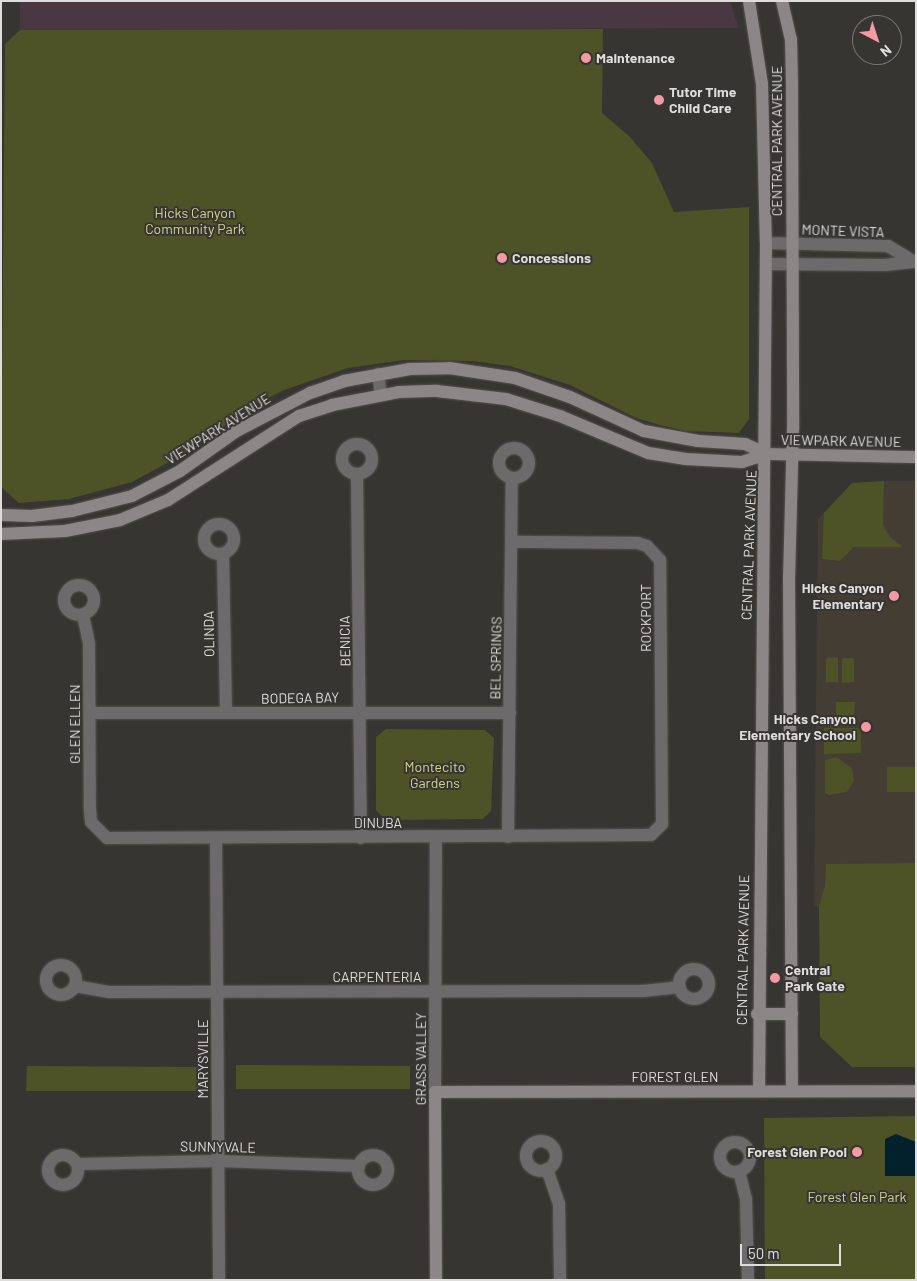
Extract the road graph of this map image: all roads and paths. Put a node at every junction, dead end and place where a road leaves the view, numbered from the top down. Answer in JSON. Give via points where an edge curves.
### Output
{"nodes":[{"id":1,"x":749,"y":1,"type":"edge"},
{"id":2,"x":782,"y":1,"type":"edge"},
{"id":3,"x":766,"y":242,"type":"junction"},
{"id":4,"x":792,"y":244,"type":"junction"},
{"id":5,"x":915,"y":262,"type":"edge"},
{"id":6,"x":766,"y":264,"type":"junction"},
{"id":7,"x":791,"y":264,"type":"junction"},
{"id":8,"x":378,"y":374,"type":"junction"},
{"id":9,"x":381,"y":395,"type":"junction"},
{"id":10,"x":767,"y":454,"type":"junction"},
{"id":11,"x":793,"y":456,"type":"junction"},
{"id":12,"x":916,"y":457,"type":"edge"},
{"id":13,"x":357,"y":474,"type":"dead end"},
{"id":14,"x":512,"y":478,"type":"dead end"},
{"id":15,"x":1,"y":515,"type":"edge"},
{"id":16,"x":1,"y":534,"type":"edge"},
{"id":17,"x":512,"y":542,"type":"junction"},
{"id":18,"x":223,"y":554,"type":"dead end"},
{"id":19,"x":83,"y":615,"type":"dead end"},
{"id":20,"x":361,"y":712,"type":"junction"},
{"id":21,"x":226,"y":713,"type":"junction"},
{"id":22,"x":510,"y":713,"type":"junction"},
{"id":23,"x":90,"y":714,"type":"junction"},
{"id":24,"x":658,"y":830,"type":"joint"},
{"id":25,"x":99,"y":832,"type":"joint"},
{"id":26,"x":508,"y":837,"type":"junction"},
{"id":27,"x":361,"y":838,"type":"junction"},
{"id":28,"x":436,"y":838,"type":"junction"},
{"id":29,"x":216,"y":839,"type":"junction"},
{"id":30,"x":75,"y":986,"type":"dead end"},
{"id":31,"x":680,"y":987,"type":"dead end"},
{"id":32,"x":217,"y":992,"type":"junction"},
{"id":33,"x":436,"y":992,"type":"junction"},
{"id":34,"x":757,"y":1014,"type":"junction"},
{"id":35,"x":792,"y":1014,"type":"junction"},
{"id":36,"x":792,"y":1090,"type":"junction"},
{"id":37,"x":758,"y":1091,"type":"junction"},
{"id":38,"x":916,"y":1091,"type":"edge"},
{"id":39,"x":435,"y":1092,"type":"junction"},
{"id":40,"x":218,"y":1161,"type":"junction"},
{"id":41,"x":78,"y":1164,"type":"dead end"},
{"id":42,"x":359,"y":1166,"type":"dead end"},
{"id":43,"x":548,"y":1169,"type":"dead end"},
{"id":44,"x":739,"y":1171,"type":"dead end"},
{"id":45,"x":219,"y":1280,"type":"edge"},
{"id":46,"x":436,"y":1280,"type":"edge"},
{"id":47,"x":560,"y":1280,"type":"edge"},
{"id":48,"x":748,"y":1280,"type":"edge"}],
"edges":[{"from":1,"to":3,"type":"street","name":"CENTRAL PARK AVENUE","via":[[762,84]]},
{"from":2,"to":4,"type":"street","name":"CENTRAL PARK AVENUE","via":[[791,40]]},
{"from":3,"to":4,"type":"street","name":"MONTE VISTA"},
{"from":3,"to":6,"type":"street","name":"CENTRAL PARK AVENUE"},
{"from":4,"to":5,"type":"street","name":"MONTE VISTA","via":[[888,246]]},
{"from":4,"to":7,"type":"street","name":"CENTRAL PARK AVENUE"},
{"from":5,"to":7,"type":"street","name":"MONTE VISTA","via":[[885,265]]},
{"from":6,"to":7,"type":"street","name":"MONTE VISTA"},
{"from":6,"to":10,"type":"street","name":"CENTRAL PARK AVENUE"},
{"from":7,"to":11,"type":"street","name":"CENTRAL PARK AVENUE"},
{"from":8,"to":9,"type":"street"},
{"from":8,"to":10,"type":"street","name":"VIEWPARK AVENUE","via":[[449,368],[515,378],[570,397],[644,432],[698,441],[745,444]]},
{"from":8,"to":15,"type":"street","name":"VIEWPARK AVENUE","via":[[319,390],[279,407],[235,432],[180,471],[132,496],[72,511],[32,516]]},
{"from":9,"to":10,"type":"street","name":"VIEWPARK AVENUE","via":[[437,392],[506,399],[560,416],[648,453],[685,459],[742,462]]},
{"from":9,"to":16,"type":"street","name":"VIEWPARK AVENUE","via":[[298,416],[168,500],[120,520],[65,531]]},
{"from":10,"to":11,"type":"street","name":"VIEWPARK AVENUE"},
{"from":10,"to":34,"type":"street","name":"CENTRAL PARK AVENUE","via":[[762,570]]},
{"from":11,"to":12,"type":"street","name":"VIEWPARK AVENUE"},
{"from":11,"to":35,"type":"street","name":"CENTRAL PARK AVENUE","via":[[789,576]]},
{"from":13,"to":20,"type":"street","name":"BENICIA"},
{"from":14,"to":17,"type":"street","name":"BEL SPRINGS"},
{"from":17,"to":22,"type":"street","name":"BEL SPRINGS"},
{"from":17,"to":24,"type":"street","name":"ROCKPORT","via":[[638,543],[647,546],[660,560],[662,824]]},
{"from":18,"to":21,"type":"street","name":"OLINDA"},
{"from":19,"to":23,"type":"street","name":"GLEN ELLEN","via":[[89,644]]},
{"from":20,"to":21,"type":"street","name":"BODEGA BAY"},
{"from":20,"to":22,"type":"street","name":"BODEGA BAY"},
{"from":20,"to":27,"type":"street","name":"BENICIA"},
{"from":21,"to":23,"type":"street","name":"BODEGA BAY"},
{"from":22,"to":26,"type":"street","name":"BEL SPRINGS"},
{"from":23,"to":25,"type":"street","name":"GLEN ELLEN","via":[[90,810],[91,822]]},
{"from":24,"to":26,"type":"street","name":"DINUBA","via":[[651,836]]},
{"from":25,"to":29,"type":"street","name":"DINUBA","via":[[107,838],[119,839]]},
{"from":26,"to":28,"type":"street","name":"DINUBA"},
{"from":27,"to":28,"type":"street","name":"DINUBA"},
{"from":27,"to":29,"type":"street","name":"DINUBA"},
{"from":28,"to":33,"type":"street","name":"GRASS VALLEY"},
{"from":29,"to":32,"type":"street","name":"MARYSVILLE"},
{"from":30,"to":32,"type":"street","name":"CARPENTERIA","via":[[109,992]]},
{"from":31,"to":33,"type":"street","name":"CARPENTERIA","via":[[642,991]]},
{"from":32,"to":33,"type":"street","name":"CARPENTERIA"},
{"from":32,"to":40,"type":"street","name":"MARYSVILLE"},
{"from":33,"to":39,"type":"street","name":"GRASS VALLEY"},
{"from":34,"to":35,"type":"street"},
{"from":34,"to":37,"type":"street","name":"CENTRAL PARK AVENUE"},
{"from":35,"to":36,"type":"street","name":"CENTRAL PARK AVENUE"},
{"from":36,"to":37,"type":"street","name":"FOREST GLEN"},
{"from":36,"to":38,"type":"street","name":"FOREST GLEN"},
{"from":37,"to":39,"type":"street","name":"FOREST GLEN"},
{"from":39,"to":46,"type":"street","name":"GRASS VALLEY"},
{"from":40,"to":41,"type":"street","name":"SUNNYVALE"},
{"from":40,"to":42,"type":"street","name":"SUNNYVALE"},
{"from":40,"to":45,"type":"street","name":"MARYSVILLE"},
{"from":43,"to":47,"type":"street","via":[[560,1204]]},
{"from":44,"to":48,"type":"street","via":[[746,1199]]}]}
